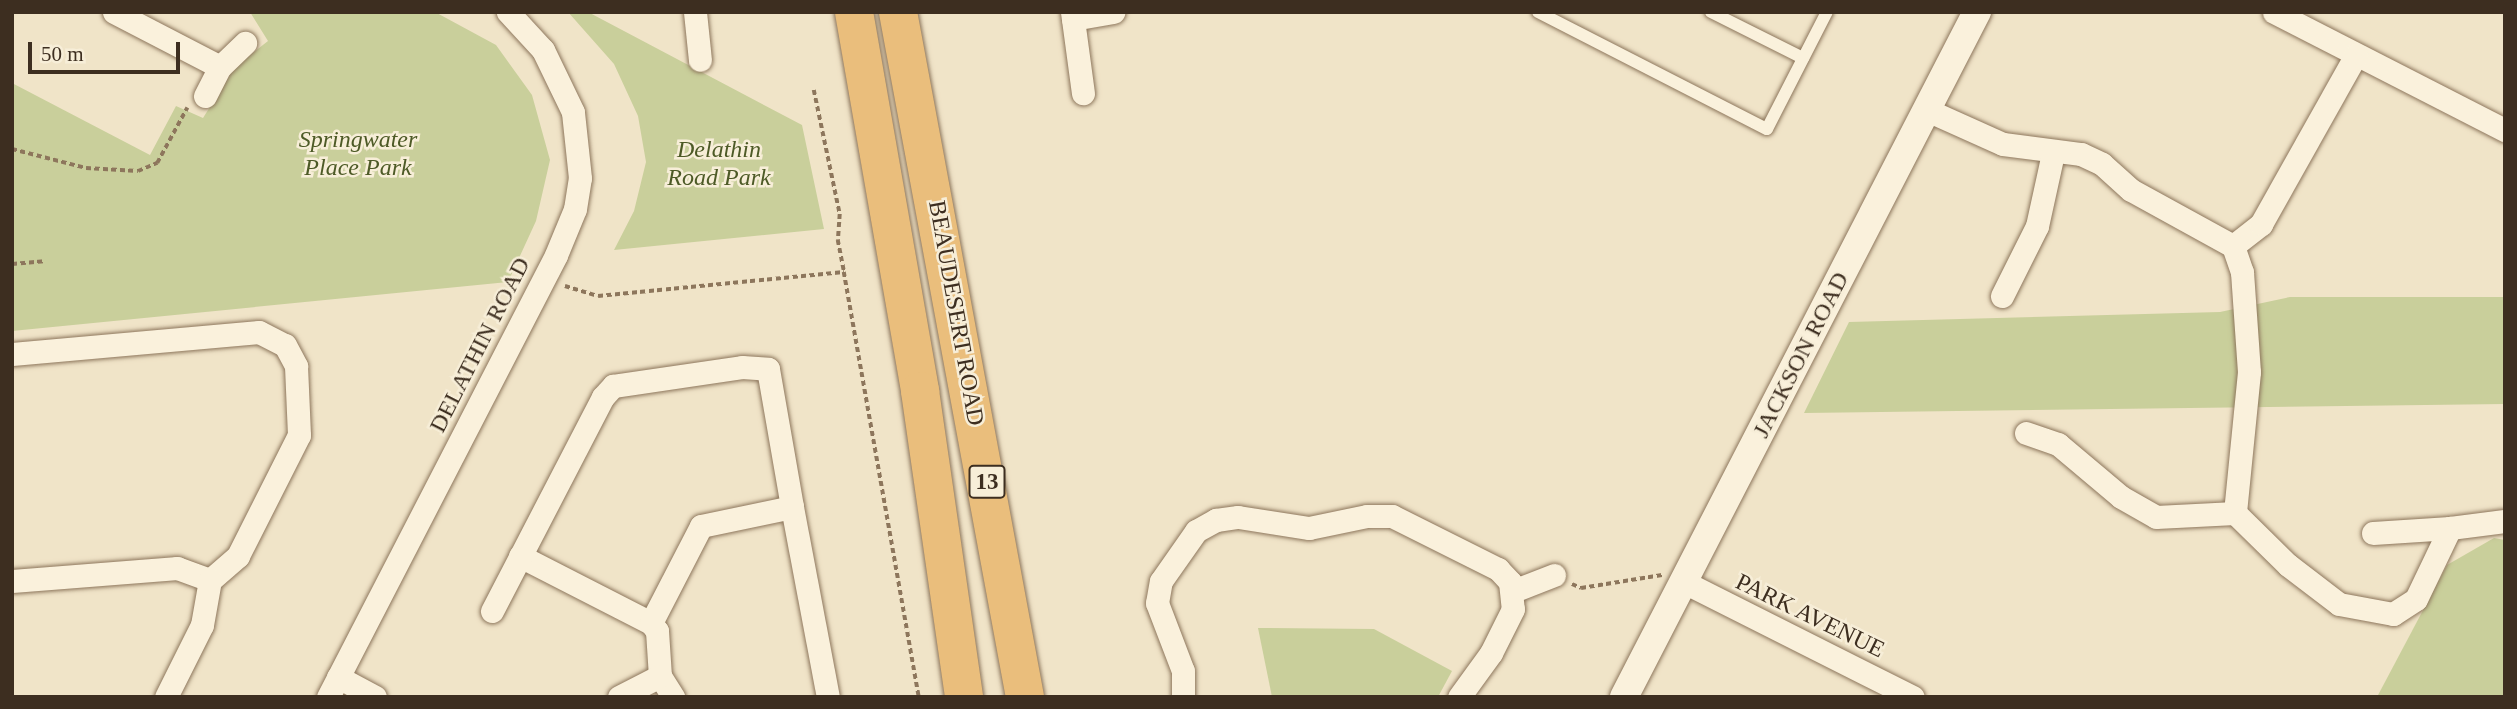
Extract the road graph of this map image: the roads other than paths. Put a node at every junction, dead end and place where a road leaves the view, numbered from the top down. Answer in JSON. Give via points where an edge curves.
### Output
{"nodes":[{"id":1,"x":114,"y":12,"type":"edge"},
{"id":2,"x":508,"y":12,"type":"edge"},
{"id":3,"x":695,"y":12,"type":"edge"},
{"id":4,"x":854,"y":12,"type":"edge"},
{"id":5,"x":898,"y":12,"type":"edge"},
{"id":6,"x":1113,"y":12,"type":"edge"},
{"id":7,"x":1538,"y":12,"type":"edge"},
{"id":8,"x":1711,"y":12,"type":"edge"},
{"id":9,"x":1827,"y":12,"type":"edge"},
{"id":10,"x":1977,"y":12,"type":"edge"},
{"id":11,"x":2274,"y":12,"type":"edge"},
{"id":12,"x":1073,"y":16,"type":"edge"},
{"id":13,"x":245,"y":43,"type":"dead end"},
{"id":14,"x":2356,"y":55,"type":"junction"},
{"id":15,"x":1803,"y":58,"type":"junction"},
{"id":16,"x":700,"y":60,"type":"dead end"},
{"id":17,"x":219,"y":67,"type":"junction"},
{"id":18,"x":1083,"y":93,"type":"dead end"},
{"id":19,"x":205,"y":96,"type":"road end"},
{"id":20,"x":1927,"y":110,"type":"junction"},
{"id":21,"x":2505,"y":130,"type":"edge"},
{"id":22,"x":2053,"y":153,"type":"junction"},
{"id":23,"x":2233,"y":246,"type":"junction"},
{"id":24,"x":2002,"y":296,"type":"dead end"},
{"id":25,"x":12,"y":354,"type":"edge"},
{"id":26,"x":2026,"y":433,"type":"dead end"},
{"id":27,"x":792,"y":507,"type":"junction"},
{"id":28,"x":2235,"y":513,"type":"junction"},
{"id":29,"x":2505,"y":521,"type":"edge"},
{"id":30,"x":2451,"y":528,"type":"junction"},
{"id":31,"x":2373,"y":533,"type":"dead end"},
{"id":32,"x":520,"y":556,"type":"junction"},
{"id":33,"x":1554,"y":575,"type":"road end"},
{"id":34,"x":210,"y":580,"type":"junction"},
{"id":35,"x":12,"y":581,"type":"edge"},
{"id":36,"x":1684,"y":582,"type":"junction"},
{"id":37,"x":1513,"y":591,"type":"junction"},
{"id":38,"x":492,"y":611,"type":"dead end"},
{"id":39,"x":651,"y":623,"type":"junction"},
{"id":40,"x":660,"y":676,"type":"junction"},
{"id":41,"x":333,"y":687,"type":"edge"},
{"id":42,"x":166,"y":697,"type":"edge"},
{"id":43,"x":375,"y":697,"type":"edge"},
{"id":44,"x":619,"y":697,"type":"edge"},
{"id":45,"x":673,"y":697,"type":"edge"},
{"id":46,"x":828,"y":697,"type":"edge"},
{"id":47,"x":964,"y":697,"type":"edge"},
{"id":48,"x":1025,"y":697,"type":"edge"},
{"id":49,"x":1183,"y":697,"type":"edge"},
{"id":50,"x":1459,"y":697,"type":"edge"},
{"id":51,"x":1624,"y":697,"type":"edge"},
{"id":52,"x":1913,"y":697,"type":"edge"}],
"edges":[{"from":1,"to":17,"type":"street"},
{"from":2,"to":41,"type":"street","name":"DELATHIN ROAD","via":[[543,50],[573,112],[580,178],[575,209],[556,256]]},
{"from":3,"to":16,"type":"street"},
{"from":4,"to":47,"type":"highway","name":"BEAUDESERT ROAD","number":"13","via":[[920,391]]},
{"from":5,"to":48,"type":"highway","name":"BEAUDESERT ROAD","number":"13"},
{"from":6,"to":12,"type":"street"},
{"from":7,"to":15,"type":"lane","via":[[1767,129]]},
{"from":8,"to":15,"type":"lane"},
{"from":9,"to":15,"type":"lane"},
{"from":10,"to":20,"type":"street","name":"JACKSON ROAD"},
{"from":11,"to":14,"type":"street"},
{"from":12,"to":18,"type":"street"},
{"from":13,"to":17,"type":"street"},
{"from":14,"to":21,"type":"street"},
{"from":14,"to":23,"type":"street","via":[[2261,224]]},
{"from":17,"to":19,"type":"street"},
{"from":20,"to":22,"type":"street","via":[[2003,144]]},
{"from":20,"to":36,"type":"street","name":"JACKSON ROAD"},
{"from":22,"to":23,"type":"street","via":[[2081,154],[2102,164],[2131,190]]},
{"from":22,"to":24,"type":"street","via":[[2037,226]]},
{"from":23,"to":28,"type":"street","via":[[2242,272],[2249,372]]},
{"from":25,"to":34,"type":"street","via":[[259,332],[285,345],[296,366],[299,435],[238,556]]},
{"from":26,"to":28,"type":"street","via":[[2058,444],[2121,497],[2156,517]]},
{"from":27,"to":32,"type":"street","via":[[768,369],[742,367],[628,382],[613,386],[603,397]]},
{"from":27,"to":39,"type":"street","via":[[701,526]]},
{"from":27,"to":46,"type":"street"},
{"from":28,"to":30,"type":"street","via":[[2288,565],[2339,604],[2368,613],[2393,614],[2416,599]]},
{"from":29,"to":30,"type":"street"},
{"from":30,"to":31,"type":"street"},
{"from":32,"to":38,"type":"street"},
{"from":32,"to":39,"type":"street"},
{"from":33,"to":37,"type":"street"},
{"from":34,"to":35,"type":"street","via":[[177,568]]},
{"from":34,"to":42,"type":"street","via":[[202,625]]},
{"from":36,"to":51,"type":"street","name":"JACKSON ROAD"},
{"from":36,"to":52,"type":"street","name":"PARK AVENUE"},
{"from":37,"to":49,"type":"street","via":[[1498,569],[1392,516],[1367,516],[1309,528],[1238,517],[1216,520],[1196,531],[1161,581],[1157,603],[1183,671]]},
{"from":37,"to":50,"type":"street","via":[[1513,610],[1491,653]]},
{"from":39,"to":40,"type":"street","via":[[657,631]]},
{"from":40,"to":44,"type":"street"},
{"from":40,"to":45,"type":"street"},
{"from":41,"to":43,"type":"street"}]}
